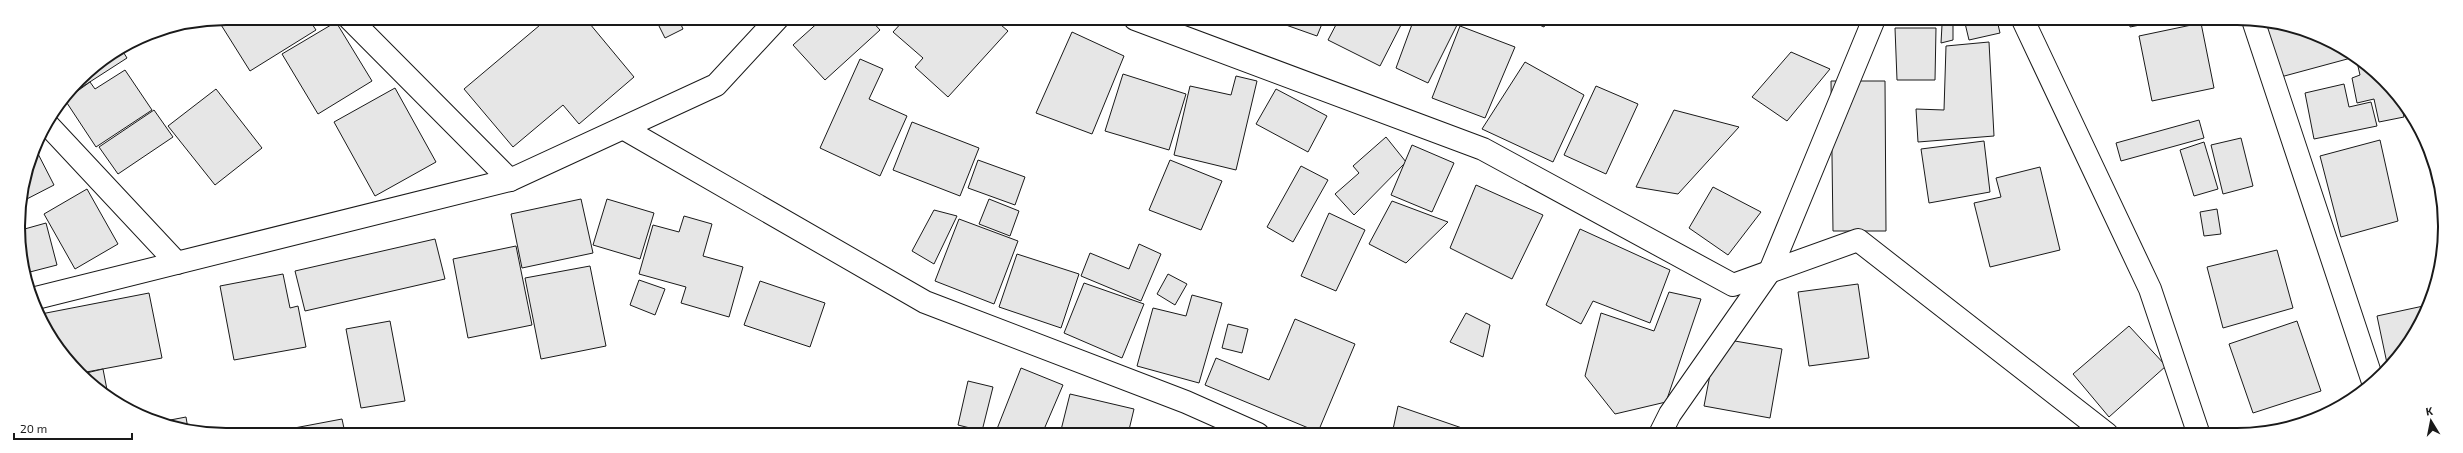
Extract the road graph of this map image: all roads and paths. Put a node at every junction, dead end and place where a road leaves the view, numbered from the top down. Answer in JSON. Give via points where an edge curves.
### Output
{"nodes":[{"id":1,"x":356,"y":25,"type":"edge"},
{"id":2,"x":772,"y":25,"type":"edge"},
{"id":3,"x":1151,"y":25,"type":"edge"},
{"id":4,"x":1872,"y":25,"type":"edge"},
{"id":5,"x":2025,"y":25,"type":"edge"},
{"id":6,"x":2255,"y":26,"type":"edge"},
{"id":7,"x":51,"y":128,"type":"edge"},
{"id":8,"x":623,"y":128,"type":"junction"},
{"id":9,"x":510,"y":180,"type":"junction"},
{"id":10,"x":177,"y":263,"type":"junction"},
{"id":11,"x":1770,"y":271,"type":"junction"},
{"id":12,"x":38,"y":298,"type":"edge"},
{"id":13,"x":2370,"y":377,"type":"edge"},
{"id":14,"x":1244,"y":428,"type":"edge"},
{"id":15,"x":1663,"y":428,"type":"edge"},
{"id":16,"x":2099,"y":428,"type":"edge"},
{"id":17,"x":2194,"y":428,"type":"edge"}],
"edges":[{"from":1,"to":9,"type":"street"},
{"from":2,"to":8,"type":"street","via":[[716,85]]},
{"from":3,"to":11,"type":"street","via":[[1483,149],[1733,285]]},
{"from":4,"to":11,"type":"street"},
{"from":5,"to":17,"type":"street","via":[[2150,289]]},
{"from":6,"to":13,"type":"street"},
{"from":7,"to":10,"type":"street"},
{"from":8,"to":9,"type":"street"},
{"from":8,"to":14,"type":"street","via":[[925,302],[1186,402]]},
{"from":9,"to":10,"type":"street"},
{"from":10,"to":12,"type":"street"},
{"from":11,"to":15,"type":"street","via":[[1670,414]]},
{"from":11,"to":16,"type":"street","via":[[1858,240]]}]}
